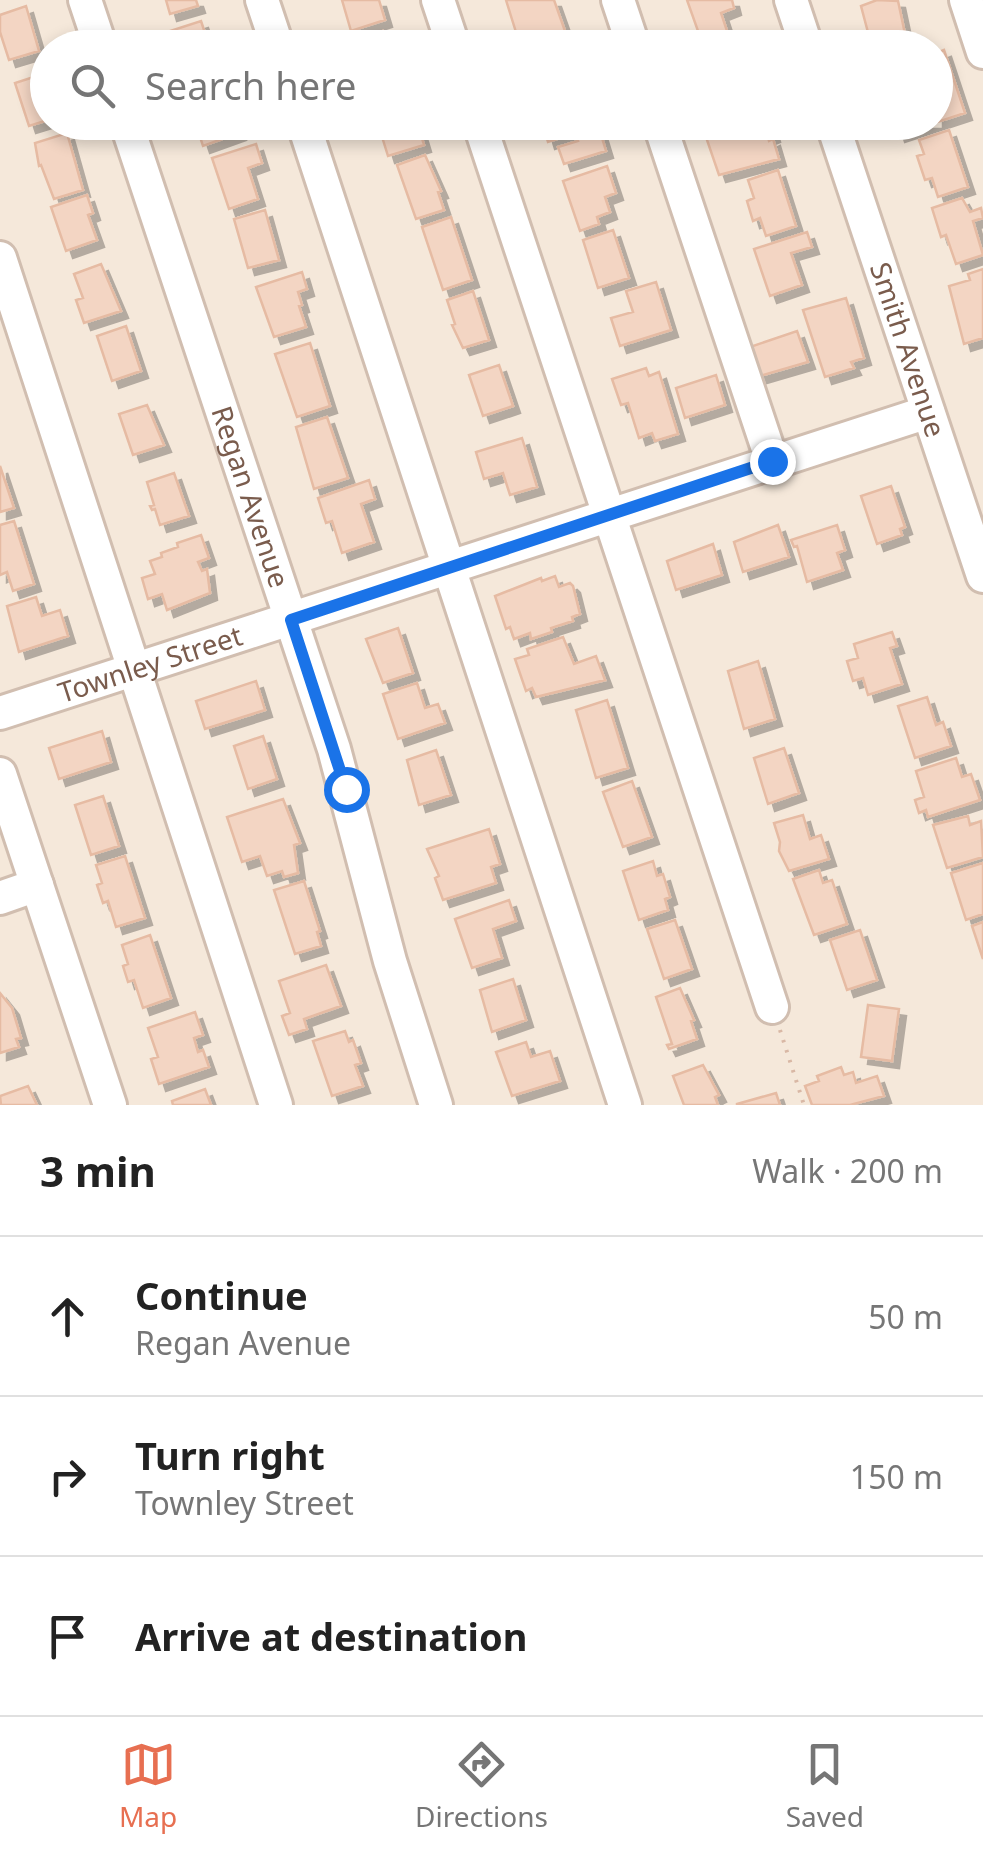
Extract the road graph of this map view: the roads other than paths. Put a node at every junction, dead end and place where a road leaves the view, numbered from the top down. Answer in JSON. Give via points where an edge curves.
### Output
{"nodes":[{"id":1,"x":85,"y":0,"type":"edge"},
{"id":2,"x":262,"y":0,"type":"edge"},
{"id":3,"x":438,"y":0,"type":"edge"},
{"id":4,"x":618,"y":0,"type":"edge"},
{"id":5,"x":792,"y":0,"type":"edge"},
{"id":6,"x":966,"y":0,"type":"edge"},
{"id":7,"x":95,"y":30,"type":"edge"},
{"id":8,"x":272,"y":30,"type":"edge"},
{"id":9,"x":448,"y":30,"type":"edge"},
{"id":10,"x":628,"y":30,"type":"edge"},
{"id":11,"x":801,"y":30,"type":"edge"},
{"id":12,"x":983,"y":52,"type":"edge"},
{"id":13,"x":132,"y":140,"type":"edge"},
{"id":14,"x":308,"y":140,"type":"edge"},
{"id":15,"x":485,"y":140,"type":"edge"},
{"id":16,"x":665,"y":140,"type":"edge"},
{"id":17,"x":838,"y":140,"type":"edge"},
{"id":18,"x":0,"y":258,"type":"edge"},
{"id":19,"x":928,"y":412,"type":"junction"},
{"id":20,"x":772,"y":461,"type":"junction"},
{"id":21,"x":609,"y":515,"type":"junction"},
{"id":22,"x":450,"y":566,"type":"junction"},
{"id":23,"x":983,"y":576,"type":"edge"},
{"id":24,"x":291,"y":620,"type":"junction"},
{"id":25,"x":135,"y":668,"type":"junction"},
{"id":26,"x":0,"y":712,"type":"edge"},
{"id":27,"x":0,"y":774,"type":"edge"},
{"id":28,"x":37,"y":885,"type":"junction"},
{"id":29,"x":0,"y":898,"type":"edge"},
{"id":30,"x":772,"y":1006,"type":"road end"},
{"id":31,"x":110,"y":1105,"type":"edge"},
{"id":32,"x":276,"y":1105,"type":"edge"},
{"id":33,"x":436,"y":1105,"type":"edge"},
{"id":34,"x":625,"y":1105,"type":"edge"}],
"edges":[{"from":1,"to":7,"type":"street"},
{"from":2,"to":8,"type":"street"},
{"from":3,"to":9,"type":"street"},
{"from":4,"to":10,"type":"street"},
{"from":5,"to":11,"type":"street"},
{"from":6,"to":12,"type":"street"},
{"from":13,"to":24,"type":"street","name":"Regan Avenue"},
{"from":14,"to":22,"type":"street"},
{"from":15,"to":21,"type":"street"},
{"from":16,"to":20,"type":"street"},
{"from":17,"to":19,"type":"street","name":"Smith Avenue"},
{"from":18,"to":25,"type":"street"},
{"from":19,"to":20,"type":"street","name":"Townley Street"},
{"from":19,"to":23,"type":"street","name":"Smith Avenue"},
{"from":20,"to":21,"type":"street","name":"Townley Street"},
{"from":21,"to":22,"type":"street","name":"Townley Street"},
{"from":21,"to":30,"type":"street"},
{"from":22,"to":24,"type":"street","name":"Townley Street"},
{"from":22,"to":34,"type":"street"},
{"from":24,"to":25,"type":"street","name":"Townley Street"},
{"from":24,"to":33,"type":"street","name":"Regan Avenue"},
{"from":25,"to":26,"type":"street","name":"Townley Street"},
{"from":25,"to":32,"type":"street"},
{"from":27,"to":28,"type":"street"},
{"from":28,"to":29,"type":"street"},
{"from":28,"to":31,"type":"street"}]}
